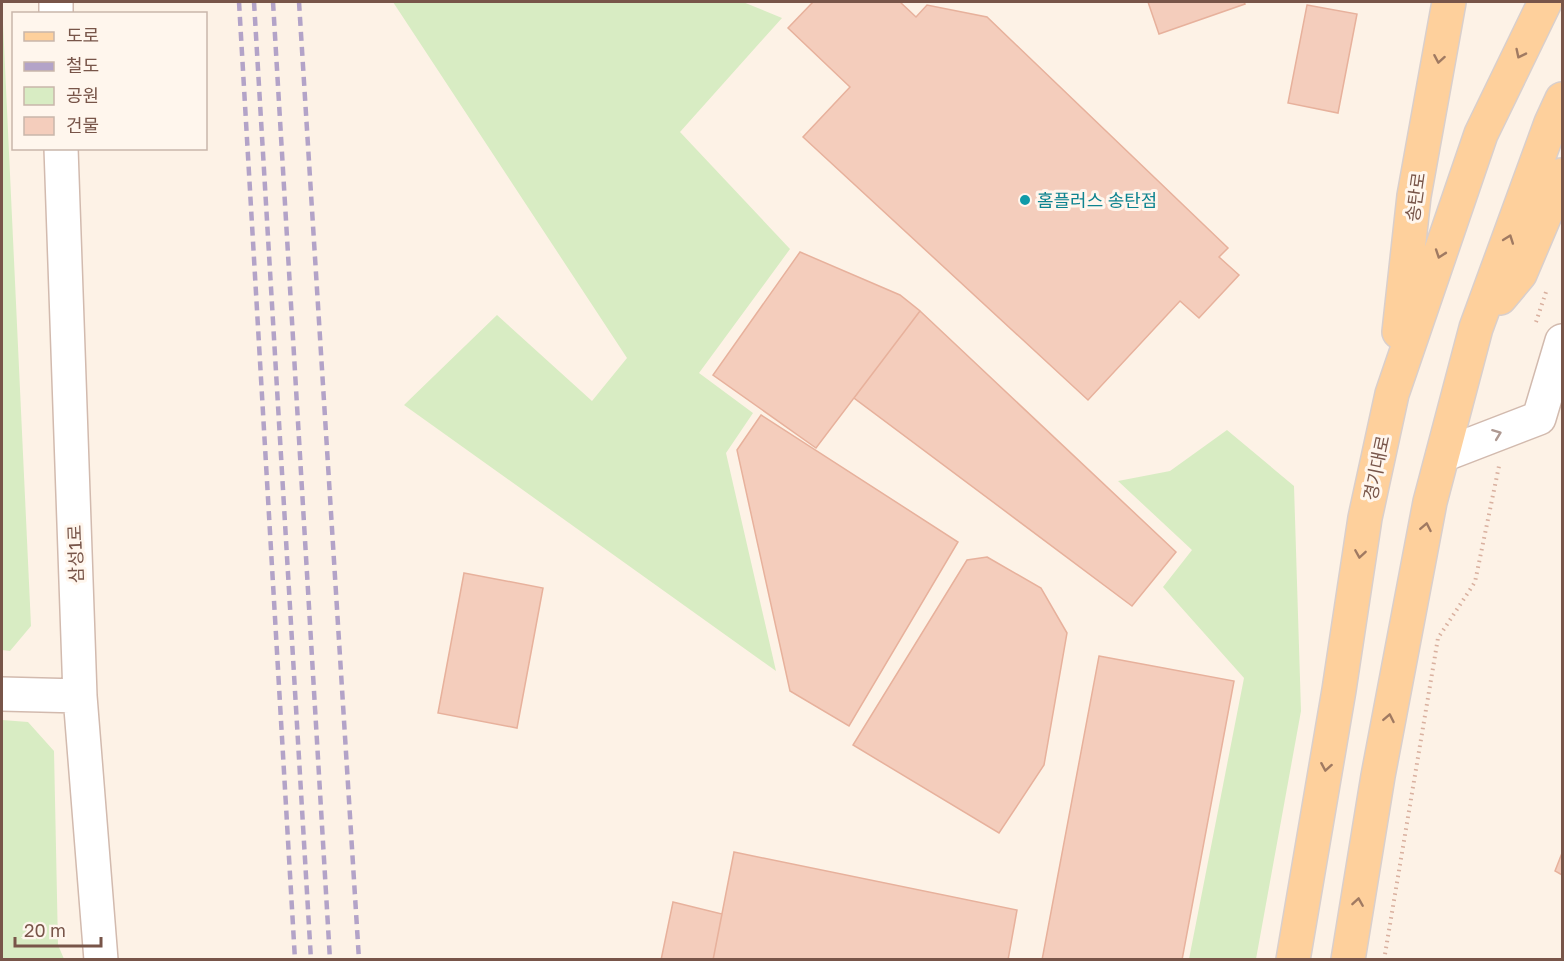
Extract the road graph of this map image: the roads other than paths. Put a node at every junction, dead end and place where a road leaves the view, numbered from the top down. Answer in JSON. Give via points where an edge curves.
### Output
{"nodes":[{"id":1,"x":1449,"y":2,"type":"edge"},
{"id":2,"x":1545,"y":2,"type":"edge"},
{"id":3,"x":1563,"y":99,"type":"edge"},
{"id":4,"x":61,"y":150,"type":"edge"},
{"id":5,"x":1563,"y":176,"type":"edge"},
{"id":6,"x":1476,"y":328,"type":"junction"},
{"id":7,"x":1548,"y":336,"type":"edge"},
{"id":8,"x":1392,"y":394,"type":"junction"},
{"id":9,"x":1443,"y":455,"type":"junction"},
{"id":10,"x":2,"y":694,"type":"edge"},
{"id":11,"x":80,"y":696,"type":"junction"},
{"id":12,"x":101,"y":960,"type":"edge"},
{"id":13,"x":1293,"y":960,"type":"edge"},
{"id":14,"x":1348,"y":960,"type":"edge"}],
"edges":[{"from":1,"to":8,"type":"main road","name":"송탄로","one_way":true,"via":[[1414,196]]},
{"from":2,"to":8,"type":"main road","name":"경기대로","one_way":true,"via":[[1481,134]]},
{"from":6,"to":3,"type":"main road","one_way":true},
{"from":4,"to":11,"type":"street","name":"삼성1로"},
{"from":5,"to":6,"type":"main road","via":[[1520,274]]},
{"from":6,"to":9,"type":"main road"},
{"from":9,"to":7,"type":"street","one_way":true,"via":[[1539,418]]},
{"from":8,"to":13,"type":"main road","name":"경기대로","one_way":true,"via":[[1365,518]]},
{"from":14,"to":9,"type":"main road","one_way":true,"via":[[1378,776],[1430,502]]},
{"from":10,"to":11,"type":"street"},
{"from":11,"to":12,"type":"street","name":"삼성1로"}]}
